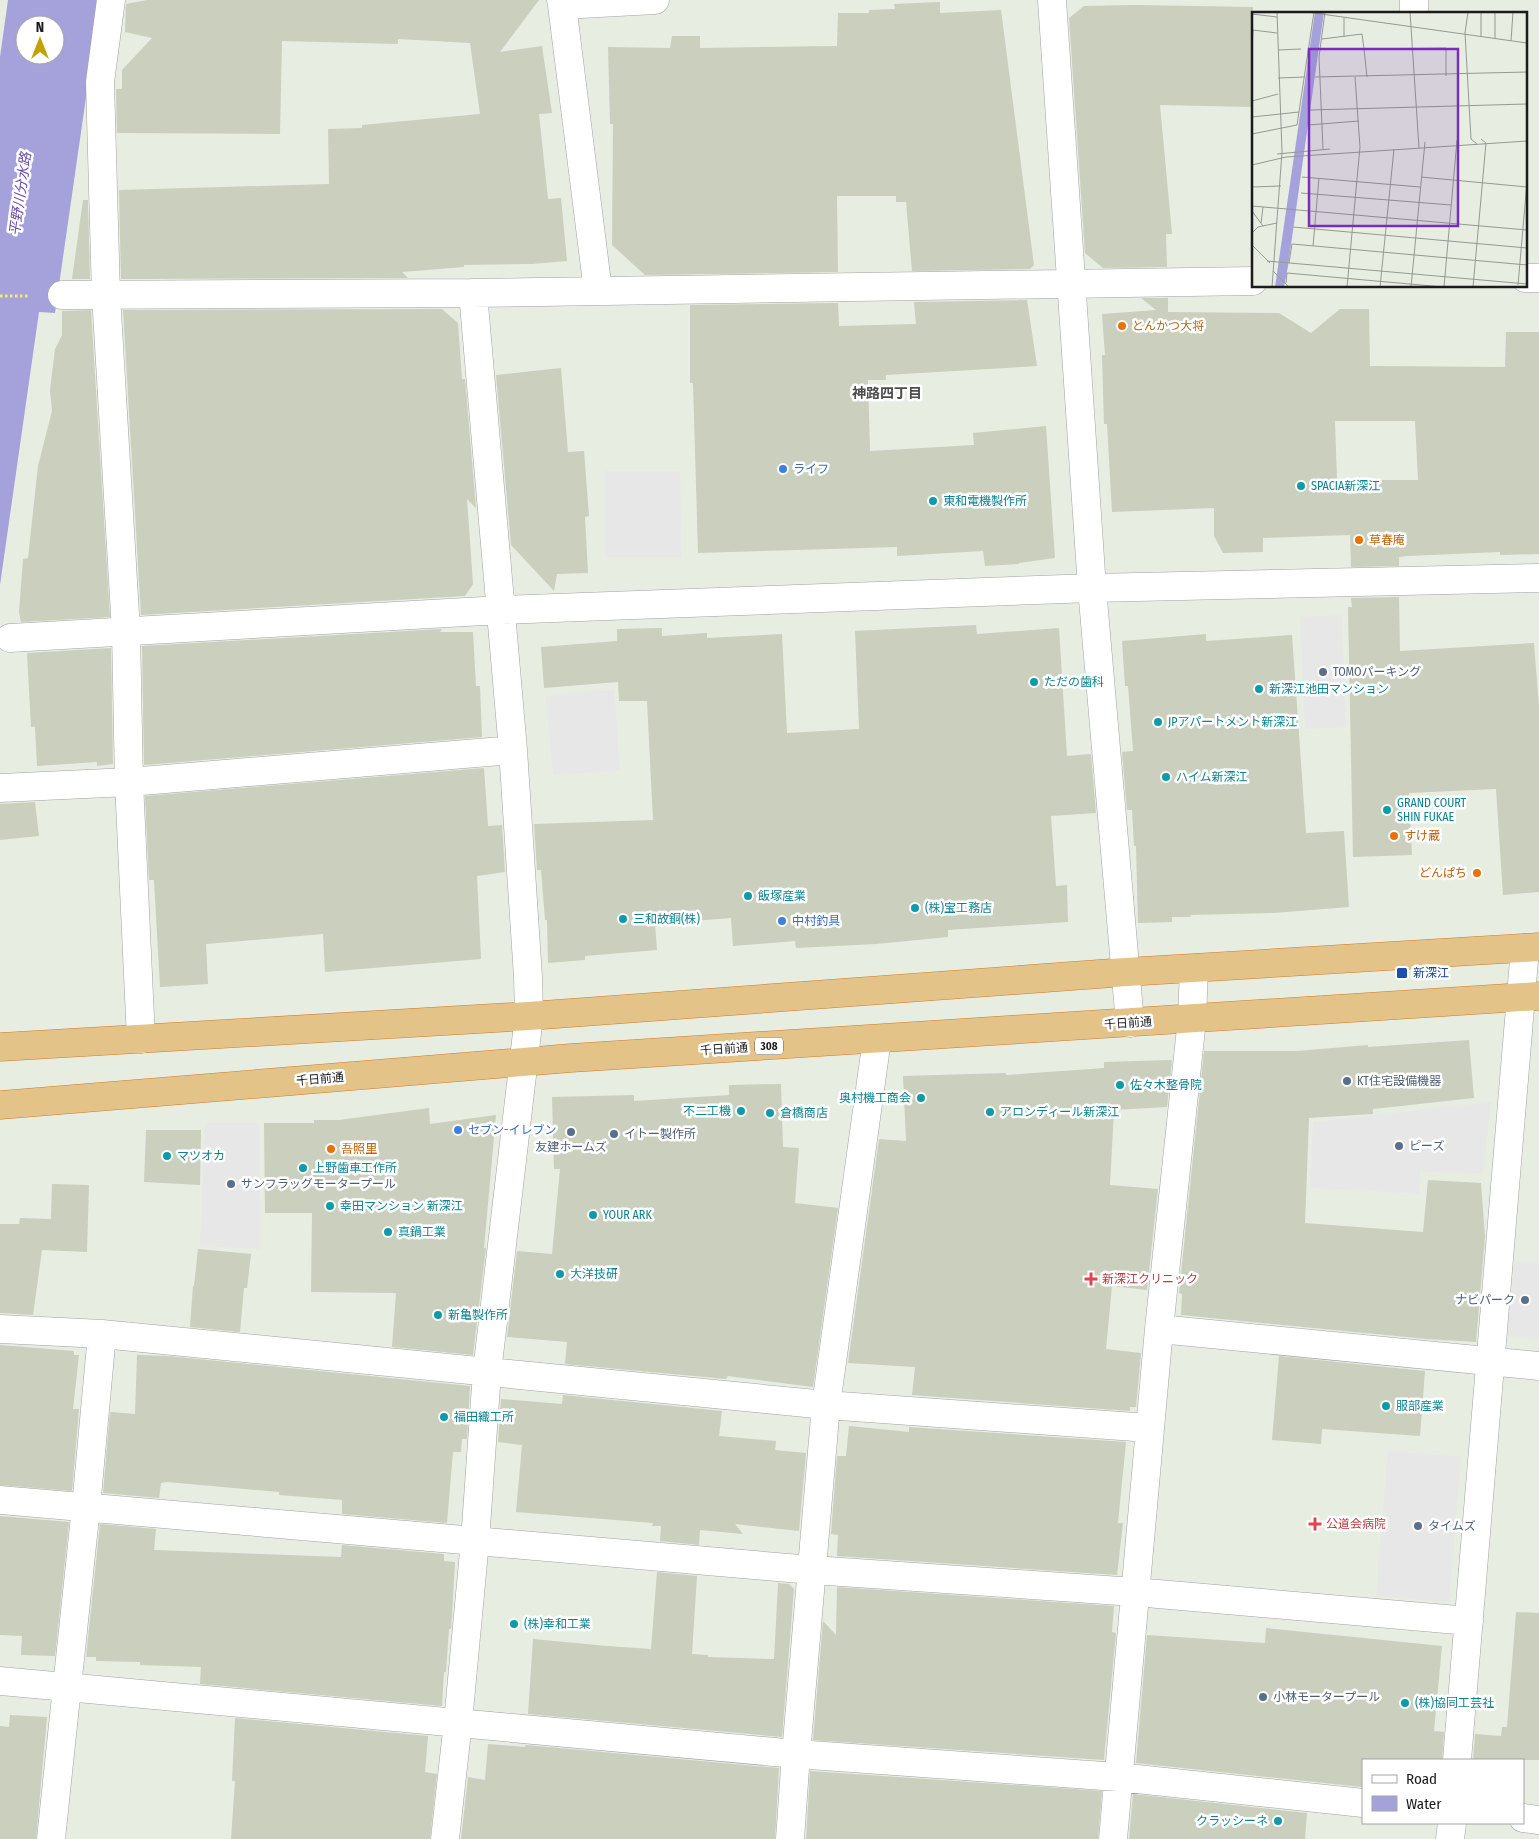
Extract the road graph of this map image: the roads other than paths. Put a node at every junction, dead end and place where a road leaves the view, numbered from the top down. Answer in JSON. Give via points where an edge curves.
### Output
{"nodes":[{"id":1,"x":111,"y":0,"type":"edge"},
{"id":2,"x":655,"y":0,"type":"edge"},
{"id":3,"x":1052,"y":0,"type":"edge"},
{"id":4,"x":562,"y":3,"type":"edge"},
{"id":5,"x":1526,"y":278,"type":"edge"},
{"id":6,"x":1539,"y":278,"type":"edge"},
{"id":7,"x":1252,"y":281,"type":"edge"},
{"id":8,"x":1071,"y":283,"type":"junction"},
{"id":9,"x":598,"y":291,"type":"junction"},
{"id":10,"x":473,"y":293,"type":"junction"},
{"id":11,"x":106,"y":295,"type":"junction"},
{"id":12,"x":62,"y":296,"type":"dead end"},
{"id":13,"x":1539,"y":578,"type":"edge"},
{"id":14,"x":1092,"y":588,"type":"junction"},
{"id":15,"x":501,"y":610,"type":"junction"},
{"id":16,"x":126,"y":631,"type":"junction"},
{"id":17,"x":10,"y":638,"type":"dead end"},
{"id":18,"x":513,"y":750,"type":"junction"},
{"id":19,"x":129,"y":782,"type":"junction"},
{"id":20,"x":0,"y":788,"type":"edge"},
{"id":21,"x":1532,"y":948,"type":"edge"},
{"id":22,"x":1194,"y":969,"type":"junction"},
{"id":23,"x":1126,"y":972,"type":"junction"},
{"id":24,"x":1530,"y":997,"type":"edge"},
{"id":25,"x":528,"y":1016,"type":"junction"},
{"id":26,"x":1192,"y":1019,"type":"junction"},
{"id":27,"x":1130,"y":1023,"type":"junction"},
{"id":28,"x":141,"y":1039,"type":"junction"},
{"id":29,"x":876,"y":1039,"type":"junction"},
{"id":30,"x":0,"y":1047,"type":"edge"},
{"id":31,"x":524,"y":1062,"type":"junction"},
{"id":32,"x":0,"y":1104,"type":"edge"},
{"id":33,"x":0,"y":1329,"type":"edge"},
{"id":34,"x":1159,"y":1330,"type":"junction"},
{"id":35,"x":102,"y":1334,"type":"junction"},
{"id":36,"x":1490,"y":1361,"type":"junction"},
{"id":37,"x":1539,"y":1366,"type":"edge"},
{"id":38,"x":487,"y":1372,"type":"junction"},
{"id":39,"x":826,"y":1405,"type":"junction"},
{"id":40,"x":1149,"y":1428,"type":"junction"},
{"id":41,"x":0,"y":1500,"type":"edge"},
{"id":42,"x":86,"y":1507,"type":"junction"},
{"id":43,"x":475,"y":1541,"type":"junction"},
{"id":44,"x":812,"y":1570,"type":"junction"},
{"id":45,"x":1135,"y":1592,"type":"junction"},
{"id":46,"x":1468,"y":1621,"type":"junction"},
{"id":47,"x":0,"y":1681,"type":"edge"},
{"id":48,"x":67,"y":1686,"type":"junction"},
{"id":49,"x":458,"y":1722,"type":"junction"},
{"id":50,"x":796,"y":1754,"type":"junction"},
{"id":51,"x":1457,"y":1759,"type":"edge"},
{"id":52,"x":1118,"y":1777,"type":"junction"},
{"id":53,"x":1362,"y":1803,"type":"edge"},
{"id":54,"x":1524,"y":1818,"type":"edge"},
{"id":55,"x":1539,"y":1820,"type":"edge"},
{"id":56,"x":1452,"y":1824,"type":"edge"},
{"id":57,"x":51,"y":1839,"type":"edge"},
{"id":58,"x":445,"y":1839,"type":"edge"},
{"id":59,"x":790,"y":1839,"type":"edge"},
{"id":60,"x":1113,"y":1839,"type":"edge"},
{"id":61,"x":1450,"y":1839,"type":"edge"}],
"edges":[{"from":1,"to":11,"type":"street","via":[[100,82]]},
{"from":2,"to":4,"type":"street"},
{"from":3,"to":8,"type":"street"},
{"from":4,"to":9,"type":"street"},
{"from":5,"to":6,"type":"street"},
{"from":7,"to":8,"type":"street"},
{"from":8,"to":9,"type":"street"},
{"from":8,"to":14,"type":"street"},
{"from":9,"to":10,"type":"street"},
{"from":10,"to":11,"type":"street"},
{"from":10,"to":15,"type":"street"},
{"from":11,"to":12,"type":"street"},
{"from":11,"to":16,"type":"street"},
{"from":13,"to":14,"type":"street"},
{"from":14,"to":15,"type":"street"},
{"from":14,"to":23,"type":"street"},
{"from":15,"to":16,"type":"street"},
{"from":15,"to":18,"type":"street"},
{"from":16,"to":17,"type":"street"},
{"from":16,"to":19,"type":"street"},
{"from":18,"to":19,"type":"street"},
{"from":18,"to":25,"type":"street"},
{"from":19,"to":20,"type":"street"},
{"from":19,"to":28,"type":"street"},
{"from":21,"to":22,"type":"highway"},
{"from":21,"to":24,"type":"street"},
{"from":22,"to":23,"type":"highway"},
{"from":22,"to":26,"type":"street"},
{"from":23,"to":25,"type":"highway"},
{"from":23,"to":27,"type":"street"},
{"from":24,"to":26,"type":"highway","name":"千日前通","number":"308"},
{"from":24,"to":36,"type":"street"},
{"from":25,"to":28,"type":"highway"},
{"from":25,"to":31,"type":"street"},
{"from":26,"to":27,"type":"highway","name":"千日前通","number":"308"},
{"from":26,"to":34,"type":"street"},
{"from":27,"to":29,"type":"highway","name":"千日前通","number":"308"},
{"from":28,"to":30,"type":"highway"},
{"from":29,"to":31,"type":"highway","name":"千日前通","number":"308"},
{"from":29,"to":39,"type":"street"},
{"from":31,"to":32,"type":"highway","name":"千日前通","number":"308"},
{"from":31,"to":38,"type":"street"},
{"from":33,"to":35,"type":"street"},
{"from":34,"to":36,"type":"street"},
{"from":34,"to":40,"type":"street"},
{"from":35,"to":38,"type":"street"},
{"from":35,"to":42,"type":"street"},
{"from":36,"to":37,"type":"street"},
{"from":36,"to":46,"type":"street"},
{"from":38,"to":39,"type":"street"},
{"from":38,"to":43,"type":"street"},
{"from":39,"to":40,"type":"street"},
{"from":39,"to":44,"type":"street"},
{"from":40,"to":45,"type":"street"},
{"from":41,"to":42,"type":"street"},
{"from":42,"to":43,"type":"street"},
{"from":42,"to":48,"type":"street"},
{"from":43,"to":44,"type":"street"},
{"from":43,"to":49,"type":"street"},
{"from":44,"to":45,"type":"street"},
{"from":44,"to":50,"type":"street"},
{"from":45,"to":46,"type":"street"},
{"from":45,"to":52,"type":"street"},
{"from":46,"to":51,"type":"street"},
{"from":47,"to":48,"type":"street"},
{"from":48,"to":49,"type":"street"},
{"from":48,"to":57,"type":"street"},
{"from":49,"to":50,"type":"street"},
{"from":49,"to":58,"type":"street"},
{"from":50,"to":52,"type":"street"},
{"from":50,"to":59,"type":"street"},
{"from":52,"to":53,"type":"street"},
{"from":52,"to":60,"type":"street"},
{"from":54,"to":55,"type":"street"},
{"from":56,"to":61,"type":"street"}]}
